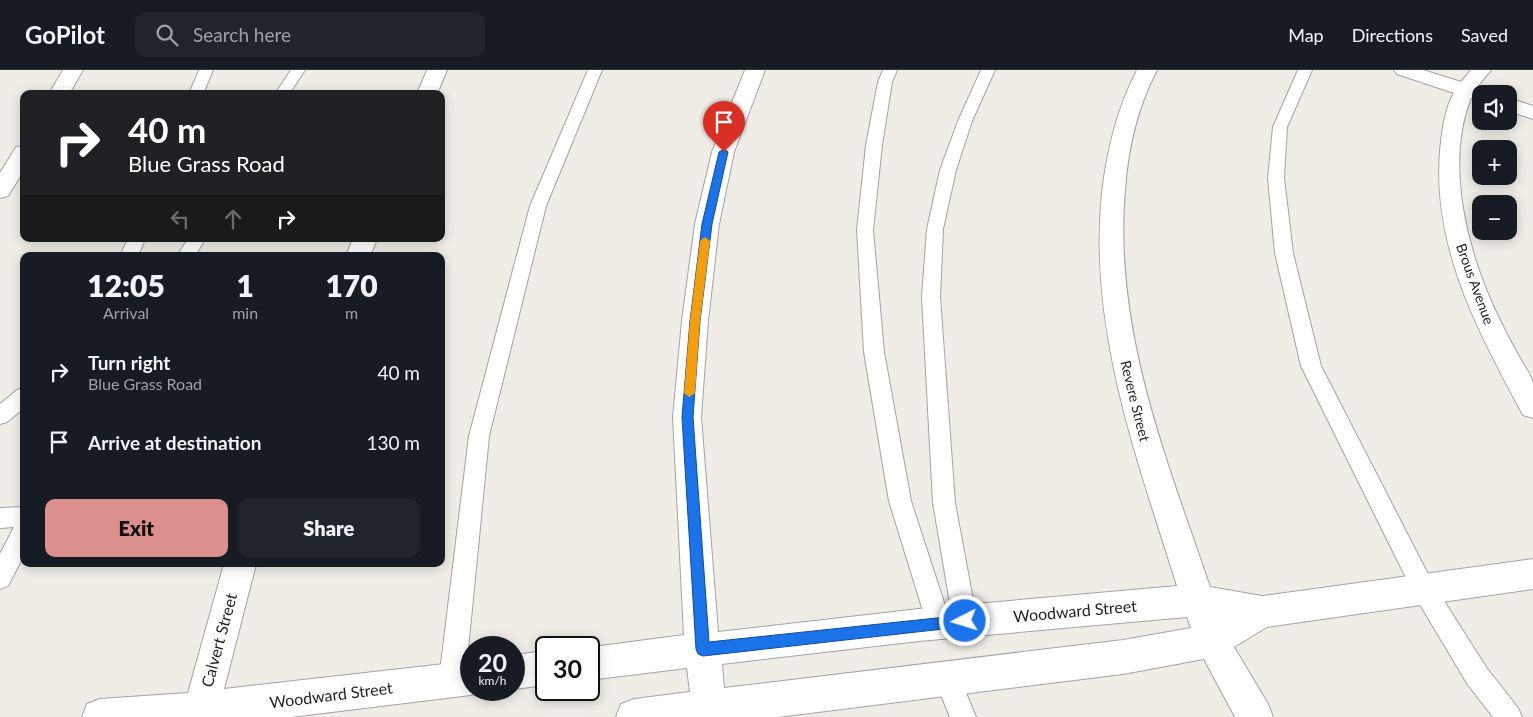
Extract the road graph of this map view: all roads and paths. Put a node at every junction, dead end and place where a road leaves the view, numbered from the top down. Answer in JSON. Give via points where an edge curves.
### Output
{"nodes":[{"id":1,"x":74,"y":70,"type":"edge"},
{"id":2,"x":206,"y":70,"type":"edge"},
{"id":3,"x":298,"y":70,"type":"edge"},
{"id":4,"x":437,"y":70,"type":"edge"},
{"id":5,"x":595,"y":70,"type":"edge"},
{"id":6,"x":755,"y":70,"type":"edge"},
{"id":7,"x":890,"y":70,"type":"edge"},
{"id":8,"x":988,"y":70,"type":"edge"},
{"id":9,"x":1305,"y":70,"type":"edge"},
{"id":10,"x":1404,"y":70,"type":"edge"},
{"id":11,"x":1481,"y":70,"type":"edge"},
{"id":12,"x":1143,"y":71,"type":"edge"},
{"id":13,"x":1476,"y":85,"type":"edge"},
{"id":14,"x":62,"y":90,"type":"edge"},
{"id":15,"x":198,"y":90,"type":"edge"},
{"id":16,"x":285,"y":90,"type":"edge"},
{"id":17,"x":429,"y":90,"type":"edge"},
{"id":18,"x":1472,"y":92,"type":"edge"},
{"id":19,"x":1472,"y":94,"type":"edge"},
{"id":20,"x":1517,"y":107,"type":"edge"},
{"id":21,"x":1533,"y":113,"type":"edge"},
{"id":22,"x":20,"y":158,"type":"edge"},
{"id":23,"x":0,"y":191,"type":"edge"},
{"id":24,"x":1526,"y":384,"type":"edge"},
{"id":25,"x":20,"y":399,"type":"edge"},
{"id":26,"x":1533,"y":407,"type":"edge"},
{"id":27,"x":0,"y":416,"type":"edge"},
{"id":28,"x":20,"y":516,"type":"edge"},
{"id":29,"x":0,"y":518,"type":"edge"},
{"id":30,"x":20,"y":539,"type":"edge"},
{"id":31,"x":239,"y":567,"type":"edge"},
{"id":32,"x":1533,"y":574,"type":"edge"},
{"id":33,"x":0,"y":578,"type":"edge"},
{"id":34,"x":1424,"y":590,"type":"junction"},
{"id":35,"x":1199,"y":600,"type":"junction"},
{"id":36,"x":1262,"y":612,"type":"junction"},
{"id":37,"x":952,"y":622,"type":"junction"},
{"id":38,"x":465,"y":636,"type":"edge"},
{"id":39,"x":1213,"y":641,"type":"junction"},
{"id":40,"x":703,"y":649,"type":"junction"},
{"id":41,"x":600,"y":662,"type":"edge"},
{"id":42,"x":947,"y":678,"type":"junction"},
{"id":43,"x":460,"y":679,"type":"edge"},
{"id":44,"x":710,"y":712,"type":"edge"},
{"id":45,"x":200,"y":714,"type":"edge"},
{"id":46,"x":100,"y":717,"type":"edge"},
{"id":47,"x":634,"y":717,"type":"edge"},
{"id":48,"x":963,"y":717,"type":"edge"},
{"id":49,"x":1255,"y":717,"type":"edge"},
{"id":50,"x":1508,"y":717,"type":"edge"}],
"edges":[{"from":1,"to":14,"type":"street"},
{"from":2,"to":15,"type":"lane"},
{"from":3,"to":16,"type":"lane"},
{"from":4,"to":17,"type":"street"},
{"from":5,"to":38,"type":"lane","via":[[538,206],[479,436]]},
{"from":6,"to":40,"type":"street","via":[[724,152],[707,224],[695,321],[687,417]]},
{"from":7,"to":37,"type":"lane","via":[[874,145],[865,230],[874,352],[900,500]]},
{"from":8,"to":37,"type":"lane","via":[[965,120],[948,170],[935,229],[931,298]]},
{"from":9,"to":34,"type":"lane","via":[[1280,127],[1276,178],[1284,253],[1311,366]]},
{"from":10,"to":18,"type":"street"},
{"from":11,"to":13,"type":"street","name":"Brous Avenue"},
{"from":12,"to":35,"type":"street","name":"Revere Street","via":[[1123,130],[1112,196],[1114,304],[1134,405]]},
{"from":19,"to":24,"type":"street","name":"Brous Avenue","via":[[1452,126],[1450,182],[1453,215],[1463,258],[1480,304],[1503,355]]},
{"from":20,"to":21,"type":"street"},
{"from":22,"to":23,"type":"street"},
{"from":24,"to":26,"type":"street","name":"Brous Avenue"},
{"from":25,"to":27,"type":"lane"},
{"from":28,"to":29,"type":"lane"},
{"from":30,"to":33,"type":"lane"},
{"from":31,"to":45,"type":"street","name":"Calvert Street"},
{"from":32,"to":34,"type":"street","name":"Woodward Street"},
{"from":34,"to":36,"type":"street","name":"Woodward Street"},
{"from":34,"to":50,"type":"lane","via":[[1477,676]]},
{"from":35,"to":36,"type":"street","name":"Woodward Street"},
{"from":35,"to":37,"type":"street","name":"Woodward Street"},
{"from":35,"to":39,"type":"street","name":"Revere Street"},
{"from":36,"to":39,"type":"street","name":"Woodward Street"},
{"from":37,"to":40,"type":"street","name":"Woodward Street"},
{"from":39,"to":42,"type":"street","name":"Woodward Street","via":[[1123,657]]},
{"from":39,"to":49,"type":"street","name":"Revere Street"},
{"from":40,"to":41,"type":"street","name":"Woodward Street"},
{"from":40,"to":44,"type":"street"},
{"from":42,"to":44,"type":"street","name":"Woodward Street"},
{"from":42,"to":48,"type":"lane"},
{"from":43,"to":45,"type":"street","name":"Woodward Street"},
{"from":44,"to":47,"type":"street","name":"Woodward Street"},
{"from":45,"to":46,"type":"street","name":"Woodward Street"}]}
